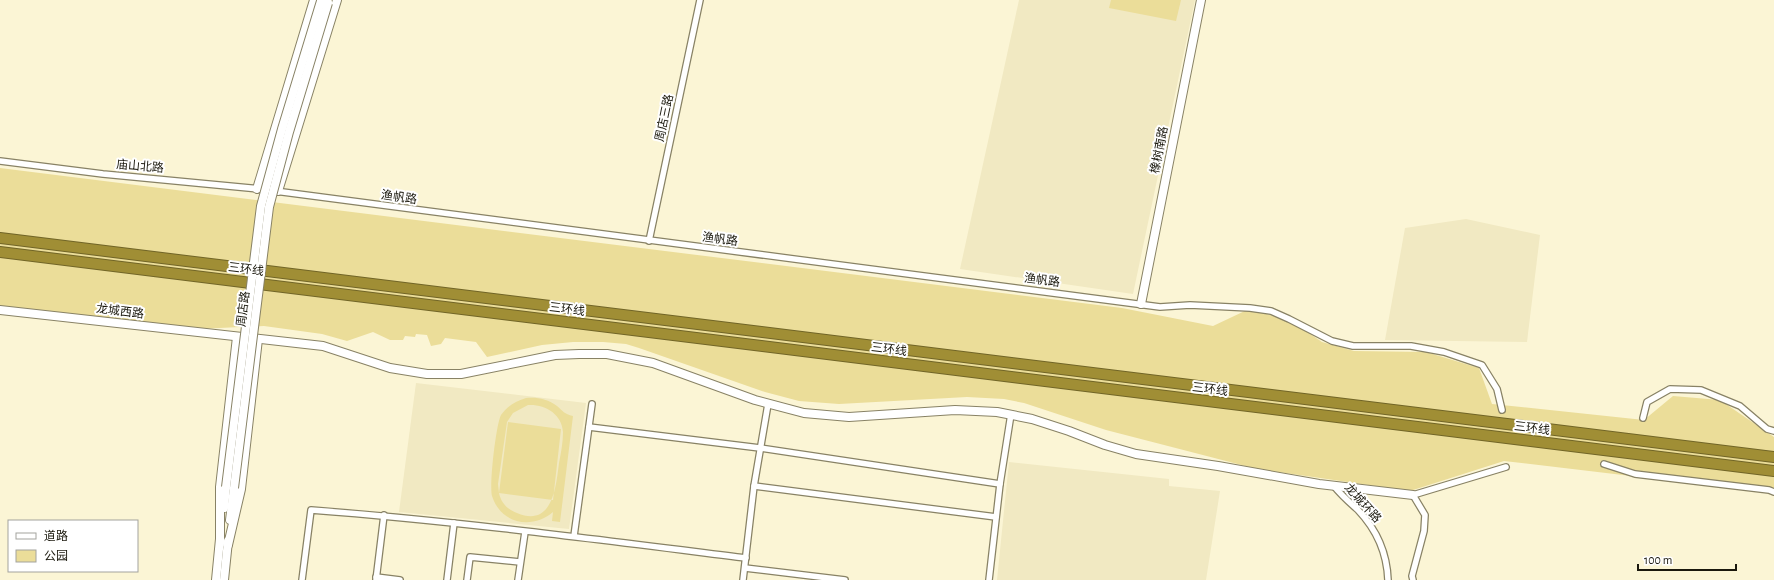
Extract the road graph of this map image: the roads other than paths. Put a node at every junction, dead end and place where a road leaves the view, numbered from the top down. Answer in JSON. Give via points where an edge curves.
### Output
{"nodes":[{"id":1,"x":336,"y":0,"type":"edge"},
{"id":2,"x":700,"y":0,"type":"edge"},
{"id":3,"x":1201,"y":0,"type":"edge"},
{"id":4,"x":323,"y":1,"type":"edge"},
{"id":5,"x":0,"y":161,"type":"edge"},
{"id":6,"x":256,"y":189,"type":"junction"},
{"id":7,"x":278,"y":191,"type":"junction"},
{"id":8,"x":0,"y":238,"type":"edge"},
{"id":9,"x":649,"y":241,"type":"junction"},
{"id":10,"x":0,"y":252,"type":"edge"},
{"id":11,"x":1141,"y":304,"type":"junction"},
{"id":12,"x":0,"y":310,"type":"edge"},
{"id":13,"x":237,"y":337,"type":"junction"},
{"id":14,"x":258,"y":339,"type":"junction"},
{"id":15,"x":592,"y":404,"type":"dead end"},
{"id":16,"x":768,"y":404,"type":"junction"},
{"id":17,"x":1502,"y":410,"type":"dead end"},
{"id":18,"x":1011,"y":414,"type":"junction"},
{"id":19,"x":1643,"y":418,"type":"dead end"},
{"id":20,"x":589,"y":427,"type":"junction"},
{"id":21,"x":1774,"y":431,"type":"edge"},
{"id":22,"x":760,"y":448,"type":"junction"},
{"id":23,"x":1774,"y":456,"type":"edge"},
{"id":24,"x":1604,"y":464,"type":"dead end"},
{"id":25,"x":1506,"y":467,"type":"dead end"},
{"id":26,"x":1774,"y":471,"type":"edge"},
{"id":27,"x":1000,"y":484,"type":"junction"},
{"id":28,"x":754,"y":486,"type":"junction"},
{"id":29,"x":1334,"y":486,"type":"junction"},
{"id":30,"x":1774,"y":492,"type":"edge"},
{"id":31,"x":1412,"y":495,"type":"junction"},
{"id":32,"x":384,"y":516,"type":"junction"},
{"id":33,"x":996,"y":517,"type":"junction"},
{"id":34,"x":454,"y":524,"type":"junction"},
{"id":35,"x":525,"y":532,"type":"junction"},
{"id":36,"x":574,"y":536,"type":"junction"},
{"id":37,"x":224,"y":545,"type":"junction"},
{"id":38,"x":746,"y":558,"type":"junction"},
{"id":39,"x":520,"y":562,"type":"junction"},
{"id":40,"x":745,"y":568,"type":"junction"},
{"id":41,"x":376,"y":578,"type":"edge"},
{"id":42,"x":216,"y":580,"type":"edge"},
{"id":43,"x":224,"y":580,"type":"edge"},
{"id":44,"x":302,"y":580,"type":"edge"},
{"id":45,"x":400,"y":580,"type":"edge"},
{"id":46,"x":447,"y":580,"type":"edge"},
{"id":47,"x":467,"y":580,"type":"edge"},
{"id":48,"x":518,"y":580,"type":"edge"},
{"id":49,"x":743,"y":580,"type":"edge"},
{"id":50,"x":845,"y":580,"type":"edge"},
{"id":51,"x":990,"y":580,"type":"edge"},
{"id":52,"x":1388,"y":580,"type":"edge"},
{"id":53,"x":1413,"y":580,"type":"edge"}],
"edges":[{"from":1,"to":7,"type":"street"},
{"from":2,"to":9,"type":"street","name":"周店三路"},
{"from":3,"to":11,"type":"street","name":"橡树南路"},
{"from":4,"to":6,"type":"street"},
{"from":4,"to":37,"type":"street","name":"周店路","bridge":true,"via":[[269,207]]},
{"from":5,"to":6,"type":"street","name":"庙山北路"},
{"from":6,"to":7,"type":"street","name":"庙山北路"},
{"from":7,"to":9,"type":"street","name":"渔帆路"},
{"from":8,"to":23,"type":"highway","name":"三环线"},
{"from":9,"to":11,"type":"street","name":"渔帆路"},
{"from":10,"to":26,"type":"highway","name":"三环线"},
{"from":11,"to":17,"type":"street","name":"渔帆路","via":[[1160,307],[1190,305],[1264,310],[1289,319],[1332,341],[1353,346],[1411,346],[1444,352],[1482,365],[1497,389]]},
{"from":12,"to":13,"type":"street","name":"龙城西路"},
{"from":13,"to":14,"type":"street","name":"龙城西路"},
{"from":13,"to":37,"type":"street","via":[[220,487]]},
{"from":14,"to":16,"type":"street","name":"龙城西路","via":[[323,346],[390,368],[439,374],[469,372],[561,355],[607,354],[653,363]]},
{"from":14,"to":37,"type":"street","via":[[241,489]]},
{"from":15,"to":20,"type":"street"},
{"from":16,"to":18,"type":"street","name":"龙城西路","via":[[804,413],[836,417],[955,410]]},
{"from":16,"to":22,"type":"street"},
{"from":18,"to":27,"type":"street"},
{"from":18,"to":29,"type":"street","name":"龙城西路","via":[[1136,454]]},
{"from":19,"to":21,"type":"street","via":[[1647,402],[1670,389],[1701,390],[1740,406],[1767,429]]},
{"from":20,"to":22,"type":"street"},
{"from":20,"to":36,"type":"street"},
{"from":22,"to":27,"type":"street"},
{"from":22,"to":28,"type":"street"},
{"from":24,"to":30,"type":"street","via":[[1635,474]]},
{"from":25,"to":31,"type":"street"},
{"from":27,"to":33,"type":"street"},
{"from":28,"to":33,"type":"street"},
{"from":28,"to":38,"type":"street"},
{"from":29,"to":31,"type":"street","name":"龙城西路"},
{"from":29,"to":52,"type":"street","name":"龙城环路","via":[[1369,523],[1379,539],[1388,566]]},
{"from":31,"to":53,"type":"street","via":[[1425,515]]},
{"from":32,"to":34,"type":"street"},
{"from":32,"to":41,"type":"street"},
{"from":32,"to":44,"type":"street","via":[[311,510]]},
{"from":33,"to":51,"type":"street"},
{"from":34,"to":35,"type":"street"},
{"from":34,"to":46,"type":"street"},
{"from":35,"to":36,"type":"street"},
{"from":35,"to":39,"type":"street"},
{"from":36,"to":38,"type":"street"},
{"from":37,"to":42,"type":"street","name":"周店路"},
{"from":37,"to":43,"type":"street","name":"周店路"},
{"from":38,"to":40,"type":"street"},
{"from":39,"to":47,"type":"street","via":[[470,557]]},
{"from":39,"to":48,"type":"street"},
{"from":40,"to":49,"type":"street"},
{"from":40,"to":50,"type":"street"},
{"from":41,"to":45,"type":"street"}]}
